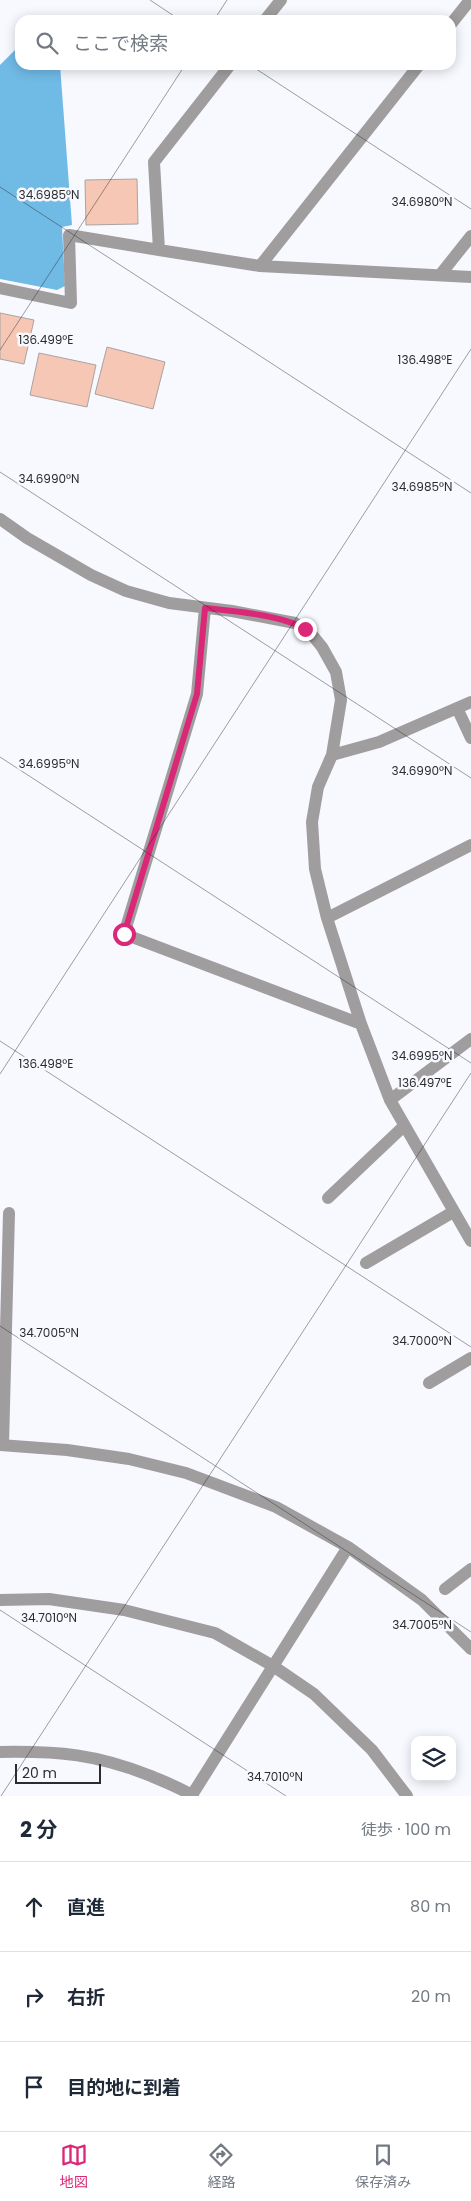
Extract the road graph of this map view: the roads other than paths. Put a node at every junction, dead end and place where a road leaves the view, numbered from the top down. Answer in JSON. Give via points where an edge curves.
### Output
{"nodes":[{"id":1,"x":281,"y":0,"type":"edge"},
{"id":2,"x":470,"y":0,"type":"edge"},
{"id":3,"x":270,"y":15,"type":"edge"},
{"id":4,"x":456,"y":18,"type":"edge"},
{"id":5,"x":226,"y":70,"type":"edge"},
{"id":6,"x":415,"y":70,"type":"edge"},
{"id":7,"x":471,"y":236,"type":"edge"},
{"id":8,"x":159,"y":250,"type":"junction"},
{"id":9,"x":260,"y":266,"type":"junction"},
{"id":10,"x":440,"y":275,"type":"junction"},
{"id":11,"x":471,"y":277,"type":"edge"},
{"id":12,"x":0,"y":288,"type":"edge"},
{"id":13,"x":0,"y":519,"type":"edge"},
{"id":14,"x":205,"y":608,"type":"junction"},
{"id":15,"x":471,"y":702,"type":"edge"},
{"id":16,"x":457,"y":708,"type":"junction"},
{"id":17,"x":471,"y":738,"type":"edge"},
{"id":18,"x":332,"y":754,"type":"junction"},
{"id":19,"x":471,"y":845,"type":"edge"},
{"id":20,"x":327,"y":918,"type":"junction"},
{"id":21,"x":361,"y":1024,"type":"junction"},
{"id":22,"x":471,"y":1039,"type":"edge"},
{"id":23,"x":390,"y":1100,"type":"junction"},
{"id":24,"x":404,"y":1126,"type":"junction"},
{"id":25,"x":328,"y":1198,"type":"dead end"},
{"id":26,"x":9,"y":1212,"type":"dead end"},
{"id":27,"x":453,"y":1212,"type":"junction"},
{"id":28,"x":471,"y":1241,"type":"edge"},
{"id":29,"x":366,"y":1263,"type":"dead end"},
{"id":30,"x":3,"y":1296,"type":"edge"},
{"id":31,"x":471,"y":1358,"type":"edge"},
{"id":32,"x":430,"y":1383,"type":"dead end"},
{"id":33,"x":2,"y":1445,"type":"edge"},
{"id":34,"x":348,"y":1548,"type":"junction"},
{"id":35,"x":471,"y":1569,"type":"edge"},
{"id":36,"x":445,"y":1588,"type":"dead end"},
{"id":37,"x":0,"y":1600,"type":"edge"},
{"id":38,"x":471,"y":1649,"type":"edge"},
{"id":39,"x":273,"y":1666,"type":"junction"},
{"id":40,"x":0,"y":1752,"type":"edge"},
{"id":41,"x":192,"y":1795,"type":"edge"},
{"id":42,"x":407,"y":1796,"type":"edge"}],
"edges":[{"from":1,"to":3,"type":"street"},
{"from":2,"to":4,"type":"street"},
{"from":5,"to":8,"type":"street","via":[[154,162]]},
{"from":6,"to":9,"type":"street"},
{"from":7,"to":10,"type":"street"},
{"from":8,"to":9,"type":"street"},
{"from":8,"to":12,"type":"street","via":[[69,235],[71,303]]},
{"from":9,"to":10,"type":"street"},
{"from":10,"to":11,"type":"street"},
{"from":13,"to":14,"type":"street","via":[[91,575],[169,603]]},
{"from":14,"to":18,"type":"street","via":[[295,624],[313,636],[331,661],[340,685],[341,700]]},
{"from":14,"to":21,"type":"street","via":[[197,694],[124,934]]},
{"from":15,"to":16,"type":"street"},
{"from":16,"to":17,"type":"street"},
{"from":16,"to":18,"type":"street","via":[[379,742]]},
{"from":18,"to":20,"type":"street","via":[[318,787],[312,822],[315,869]]},
{"from":19,"to":20,"type":"street"},
{"from":20,"to":21,"type":"street"},
{"from":21,"to":23,"type":"street"},
{"from":22,"to":23,"type":"street"},
{"from":23,"to":24,"type":"street"},
{"from":24,"to":25,"type":"street"},
{"from":24,"to":27,"type":"street"},
{"from":26,"to":30,"type":"street"},
{"from":27,"to":28,"type":"street"},
{"from":27,"to":29,"type":"street"},
{"from":30,"to":33,"type":"street"},
{"from":31,"to":32,"type":"street"},
{"from":33,"to":34,"type":"street","via":[[67,1450],[186,1473],[276,1507]]},
{"from":34,"to":38,"type":"street","via":[[422,1600]]},
{"from":34,"to":39,"type":"street"},
{"from":35,"to":36,"type":"street"},
{"from":37,"to":39,"type":"street","via":[[49,1599],[124,1610],[215,1633]]},
{"from":39,"to":41,"type":"street"},
{"from":39,"to":42,"type":"street","via":[[314,1694],[372,1750]]},
{"from":40,"to":41,"type":"street","via":[[75,1754],[104,1759]]}]}
